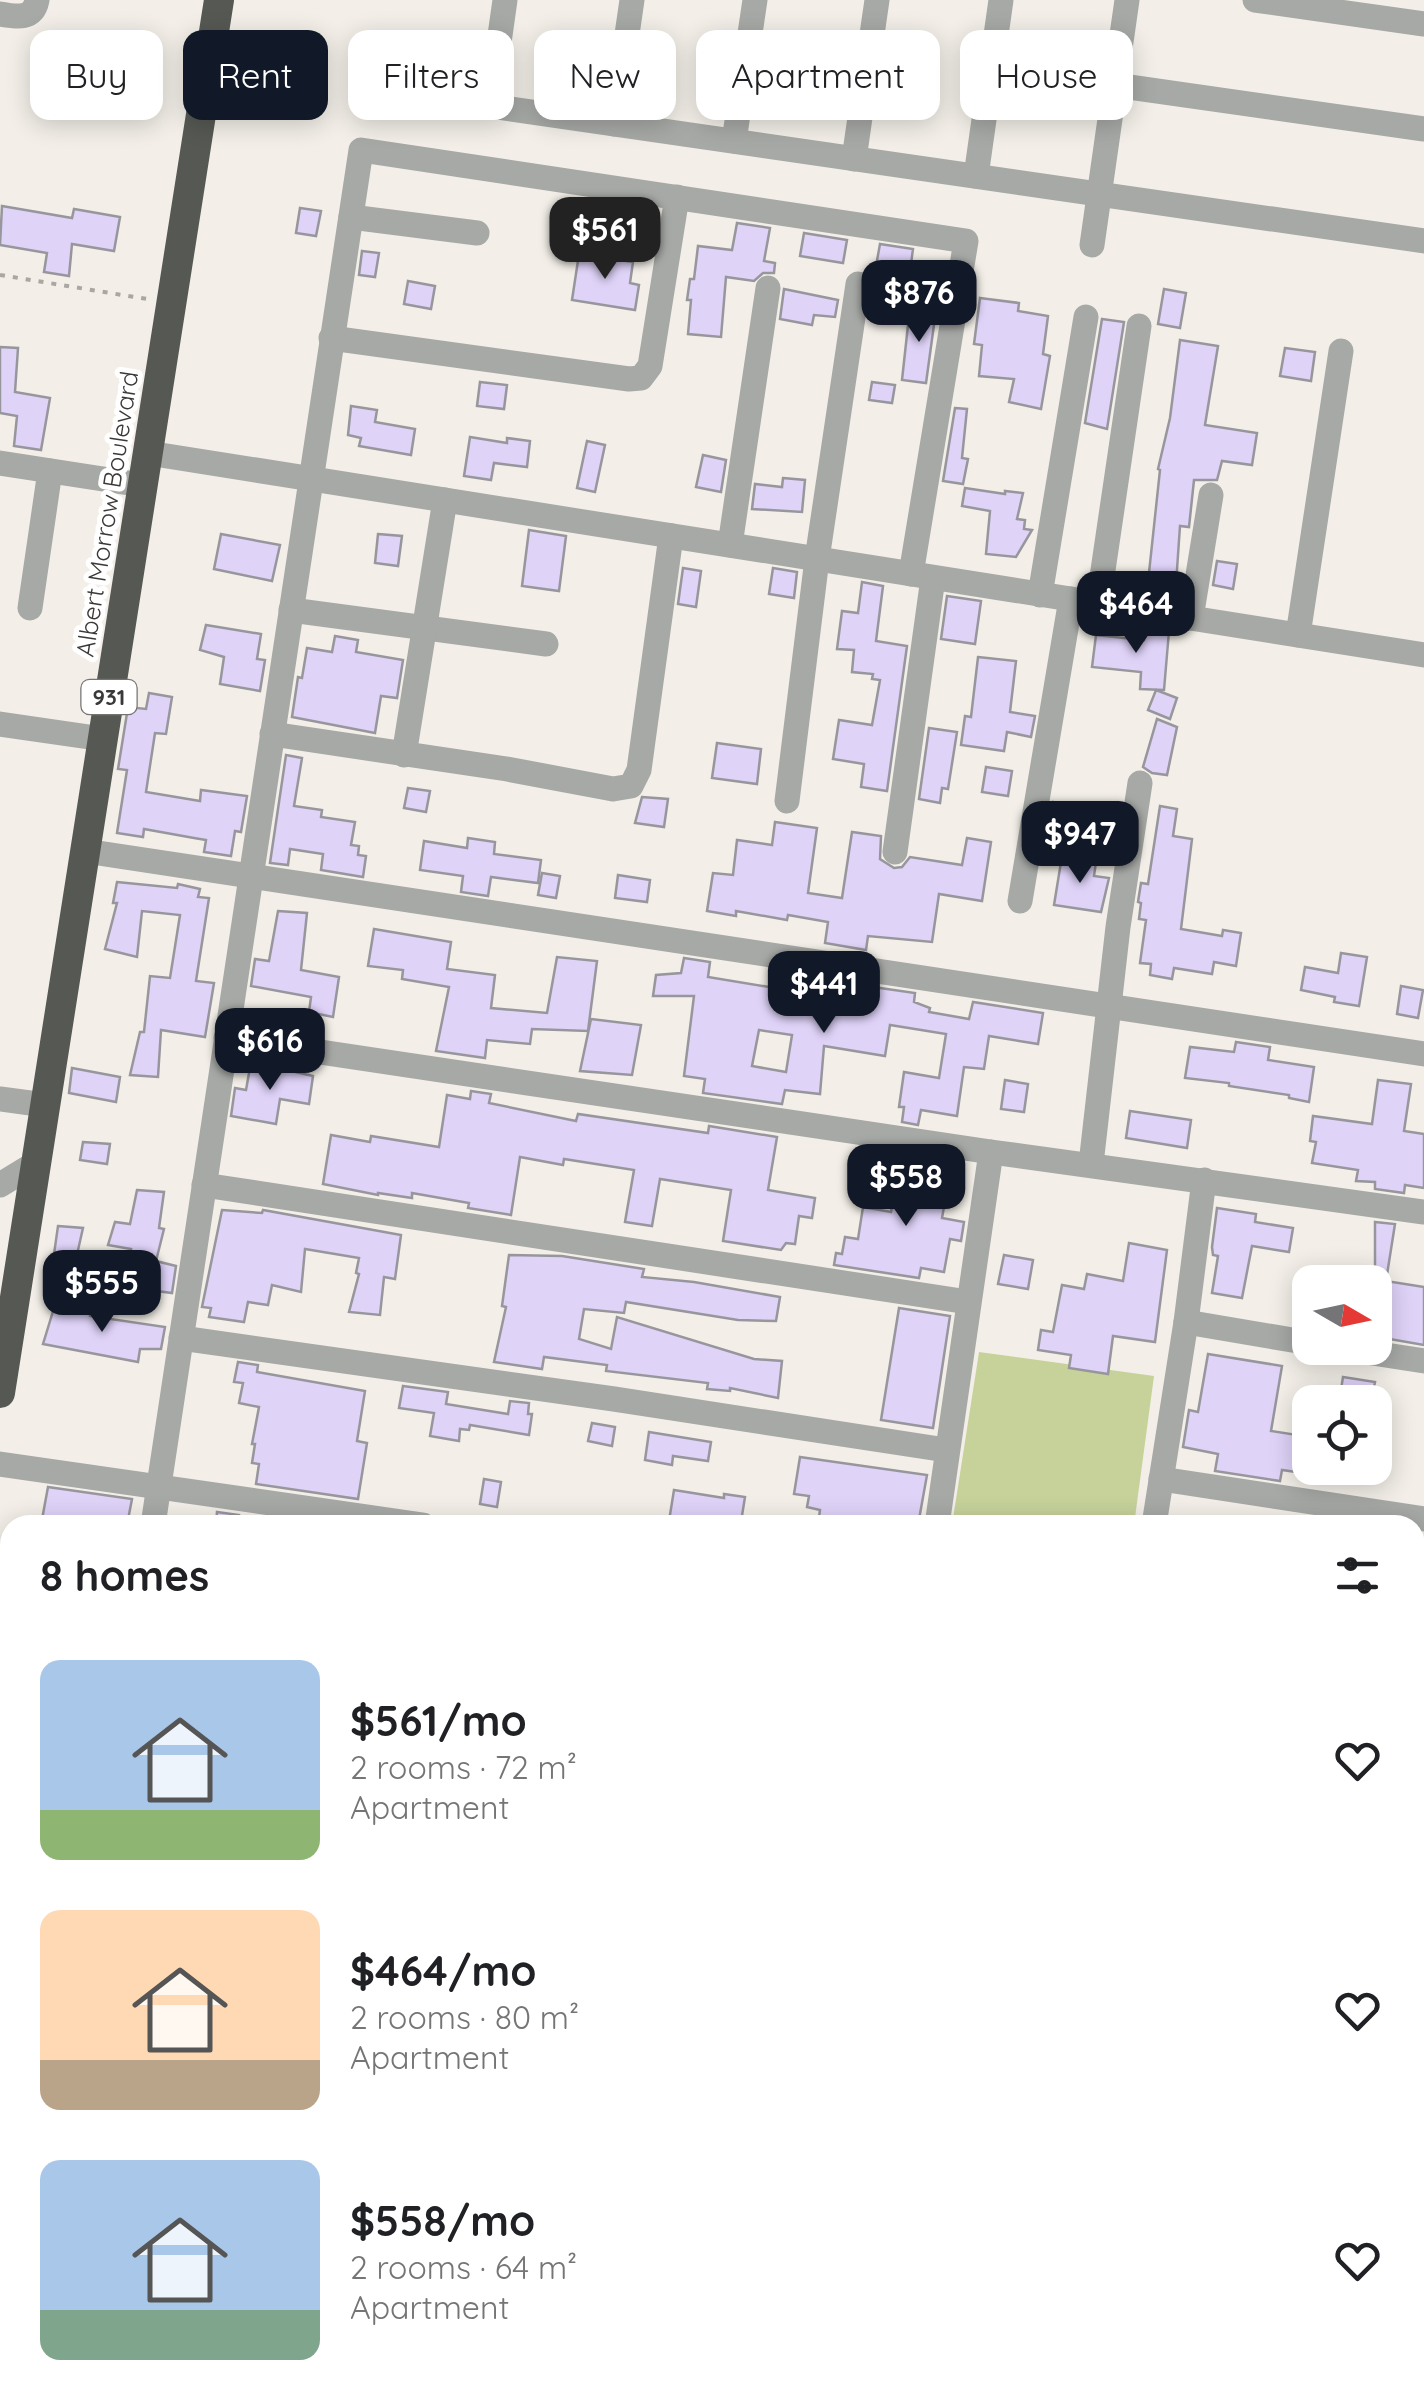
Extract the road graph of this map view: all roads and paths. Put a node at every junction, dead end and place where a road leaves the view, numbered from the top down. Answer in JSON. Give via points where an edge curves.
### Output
{"nodes":[{"id":1,"x":37,"y":0,"type":"edge"},
{"id":2,"x":218,"y":0,"type":"edge"},
{"id":3,"x":505,"y":0,"type":"edge"},
{"id":4,"x":632,"y":0,"type":"edge"},
{"id":5,"x":755,"y":0,"type":"edge"},
{"id":6,"x":877,"y":0,"type":"edge"},
{"id":7,"x":1001,"y":0,"type":"edge"},
{"id":8,"x":1127,"y":0,"type":"edge"},
{"id":9,"x":1255,"y":0,"type":"edge"},
{"id":10,"x":0,"y":14,"type":"edge"},
{"id":11,"x":1421,"y":16,"type":"edge"},
{"id":12,"x":1123,"y":30,"type":"edge"},
{"id":13,"x":1133,"y":87,"type":"edge"},
{"id":14,"x":1110,"y":120,"type":"edge"},
{"id":15,"x":614,"y":124,"type":"junction"},
{"id":16,"x":1424,"y":130,"type":"edge"},
{"id":17,"x":734,"y":141,"type":"junction"},
{"id":18,"x":854,"y":158,"type":"junction"},
{"id":19,"x":976,"y":176,"type":"junction"},
{"id":20,"x":1099,"y":194,"type":"junction"},
{"id":21,"x":678,"y":197,"type":"junction"},
{"id":22,"x":351,"y":218,"type":"junction"},
{"id":23,"x":477,"y":233,"type":"dead end"},
{"id":24,"x":1424,"y":241,"type":"edge"},
{"id":25,"x":1092,"y":244,"type":"dead end"},
{"id":26,"x":0,"y":275,"type":"edge"},
{"id":27,"x":858,"y":284,"type":"dead end"},
{"id":28,"x":768,"y":288,"type":"dead end"},
{"id":29,"x":171,"y":303,"type":"junction"},
{"id":30,"x":1086,"y":317,"type":"dead end"},
{"id":31,"x":1138,"y":326,"type":"dead end"},
{"id":32,"x":331,"y":338,"type":"junction"},
{"id":33,"x":1342,"y":351,"type":"dead end"},
{"id":34,"x":148,"y":453,"type":"junction"},
{"id":35,"x":0,"y":463,"type":"edge"},
{"id":36,"x":50,"y":470,"type":"junction"},
{"id":37,"x":311,"y":479,"type":"junction"},
{"id":38,"x":142,"y":485,"type":"junction"},
{"id":39,"x":1211,"y":495,"type":"dead end"},
{"id":40,"x":445,"y":500,"type":"junction"},
{"id":41,"x":671,"y":536,"type":"junction"},
{"id":42,"x":730,"y":545,"type":"junction"},
{"id":43,"x":817,"y":559,"type":"junction"},
{"id":44,"x":922,"y":576,"type":"junction"},
{"id":45,"x":1040,"y":594,"type":"junction"},
{"id":46,"x":1071,"y":600,"type":"junction"},
{"id":47,"x":1098,"y":604,"type":"junction"},
{"id":48,"x":30,"y":608,"type":"dead end"},
{"id":49,"x":292,"y":610,"type":"junction"},
{"id":50,"x":1191,"y":618,"type":"junction"},
{"id":51,"x":422,"y":628,"type":"junction"},
{"id":52,"x":1298,"y":636,"type":"junction"},
{"id":53,"x":546,"y":644,"type":"dead end"},
{"id":54,"x":1424,"y":655,"type":"edge"},
{"id":55,"x":0,"y":724,"type":"edge"},
{"id":56,"x":272,"y":734,"type":"junction"},
{"id":57,"x":103,"y":739,"type":"junction"},
{"id":58,"x":404,"y":755,"type":"junction"},
{"id":59,"x":1140,"y":783,"type":"dead end"},
{"id":60,"x":787,"y":800,"type":"dead end"},
{"id":61,"x":85,"y":851,"type":"junction"},
{"id":62,"x":894,"y":852,"type":"dead end"},
{"id":63,"x":251,"y":875,"type":"junction"},
{"id":64,"x":1020,"y":901,"type":"dead end"},
{"id":65,"x":1110,"y":1004,"type":"junction"},
{"id":66,"x":226,"y":1038,"type":"junction"},
{"id":67,"x":1424,"y":1054,"type":"edge"},
{"id":68,"x":0,"y":1099,"type":"edge"},
{"id":69,"x":45,"y":1105,"type":"junction"},
{"id":70,"x":991,"y":1152,"type":"junction"},
{"id":71,"x":36,"y":1163,"type":"junction"},
{"id":72,"x":1091,"y":1164,"type":"junction"},
{"id":73,"x":1204,"y":1180,"type":"junction"},
{"id":74,"x":0,"y":1185,"type":"edge"},
{"id":75,"x":204,"y":1186,"type":"junction"},
{"id":76,"x":1424,"y":1212,"type":"edge"},
{"id":77,"x":968,"y":1302,"type":"junction"},
{"id":78,"x":1186,"y":1322,"type":"junction"},
{"id":79,"x":181,"y":1338,"type":"junction"},
{"id":80,"x":1292,"y":1340,"type":"edge"},
{"id":81,"x":1392,"y":1356,"type":"edge"},
{"id":82,"x":1424,"y":1361,"type":"edge"},
{"id":83,"x":0,"y":1394,"type":"edge"},
{"id":84,"x":946,"y":1450,"type":"junction"},
{"id":85,"x":0,"y":1464,"type":"edge"},
{"id":86,"x":1161,"y":1479,"type":"junction"},
{"id":87,"x":159,"y":1486,"type":"junction"},
{"id":88,"x":155,"y":1515,"type":"edge"},
{"id":89,"x":355,"y":1515,"type":"edge"},
{"id":90,"x":938,"y":1515,"type":"edge"},
{"id":91,"x":1156,"y":1515,"type":"edge"},
{"id":92,"x":1392,"y":1515,"type":"edge"}],
"edges":[{"from":1,"to":10,"type":"street","via":[[27,16]]},
{"from":2,"to":29,"type":"highway","name":"Albert Morrow Boulevard","number":"931"},
{"from":3,"to":15,"type":"street","via":[[490,106]]},
{"from":4,"to":15,"type":"street"},
{"from":5,"to":17,"type":"street"},
{"from":6,"to":18,"type":"street"},
{"from":7,"to":19,"type":"street"},
{"from":8,"to":12,"type":"street"},
{"from":9,"to":11,"type":"street"},
{"from":13,"to":16,"type":"street"},
{"from":14,"to":20,"type":"street"},
{"from":15,"to":17,"type":"street"},
{"from":17,"to":18,"type":"street"},
{"from":18,"to":19,"type":"street"},
{"from":19,"to":20,"type":"street"},
{"from":20,"to":24,"type":"street"},
{"from":20,"to":25,"type":"street"},
{"from":21,"to":22,"type":"street","via":[[361,150]]},
{"from":21,"to":32,"type":"street","via":[[650,366],[641,378]]},
{"from":21,"to":44,"type":"street","via":[[966,241]]},
{"from":22,"to":23,"type":"street"},
{"from":22,"to":32,"type":"street"},
{"from":26,"to":29,"type":"path"},
{"from":27,"to":43,"type":"street"},
{"from":28,"to":42,"type":"street"},
{"from":29,"to":34,"type":"highway","name":"Albert Morrow Boulevard","number":"931"},
{"from":30,"to":45,"type":"street"},
{"from":31,"to":47,"type":"street"},
{"from":32,"to":37,"type":"street"},
{"from":33,"to":52,"type":"street"},
{"from":34,"to":37,"type":"street"},
{"from":34,"to":38,"type":"highway","name":"Albert Morrow Boulevard","number":"931"},
{"from":35,"to":36,"type":"street"},
{"from":36,"to":38,"type":"street"},
{"from":36,"to":48,"type":"street"},
{"from":37,"to":40,"type":"street"},
{"from":37,"to":49,"type":"street"},
{"from":38,"to":57,"type":"highway","name":"Albert Morrow Boulevard","number":"931"},
{"from":39,"to":50,"type":"street"},
{"from":40,"to":41,"type":"street"},
{"from":40,"to":51,"type":"street"},
{"from":41,"to":42,"type":"street"},
{"from":41,"to":58,"type":"street","via":[[639,770],[631,786],[613,789]]},
{"from":42,"to":43,"type":"street"},
{"from":43,"to":44,"type":"street"},
{"from":43,"to":60,"type":"street"},
{"from":44,"to":45,"type":"street"},
{"from":44,"to":62,"type":"street"},
{"from":45,"to":46,"type":"street"},
{"from":46,"to":47,"type":"street"},
{"from":46,"to":64,"type":"street"},
{"from":47,"to":50,"type":"street"},
{"from":49,"to":51,"type":"street"},
{"from":49,"to":56,"type":"street"},
{"from":50,"to":52,"type":"street"},
{"from":51,"to":53,"type":"street"},
{"from":51,"to":58,"type":"street"},
{"from":52,"to":54,"type":"street"},
{"from":55,"to":57,"type":"street"},
{"from":56,"to":58,"type":"street"},
{"from":56,"to":63,"type":"street"},
{"from":57,"to":61,"type":"highway","name":"Albert Morrow Boulevard","number":"931"},
{"from":59,"to":65,"type":"street"},
{"from":61,"to":63,"type":"street"},
{"from":61,"to":69,"type":"highway","name":"Albert Morrow Boulevard","number":"931"},
{"from":63,"to":65,"type":"street"},
{"from":63,"to":66,"type":"street"},
{"from":65,"to":67,"type":"street"},
{"from":65,"to":72,"type":"street"},
{"from":66,"to":70,"type":"street"},
{"from":66,"to":75,"type":"street"},
{"from":68,"to":69,"type":"street"},
{"from":69,"to":71,"type":"highway","name":"Albert Morrow Boulevard","number":"931"},
{"from":70,"to":72,"type":"street"},
{"from":70,"to":77,"type":"street"},
{"from":71,"to":74,"type":"street"},
{"from":71,"to":83,"type":"highway","name":"Albert Morrow Boulevard","number":"931"},
{"from":72,"to":73,"type":"street"},
{"from":73,"to":76,"type":"street"},
{"from":73,"to":78,"type":"street"},
{"from":75,"to":77,"type":"street"},
{"from":75,"to":79,"type":"street"},
{"from":77,"to":84,"type":"street"},
{"from":78,"to":80,"type":"street"},
{"from":78,"to":86,"type":"street"},
{"from":79,"to":84,"type":"street"},
{"from":79,"to":87,"type":"street"},
{"from":81,"to":82,"type":"street"},
{"from":84,"to":90,"type":"street"},
{"from":85,"to":87,"type":"street"},
{"from":86,"to":91,"type":"street"},
{"from":86,"to":92,"type":"street"},
{"from":87,"to":88,"type":"street"},
{"from":87,"to":89,"type":"street"}]}
